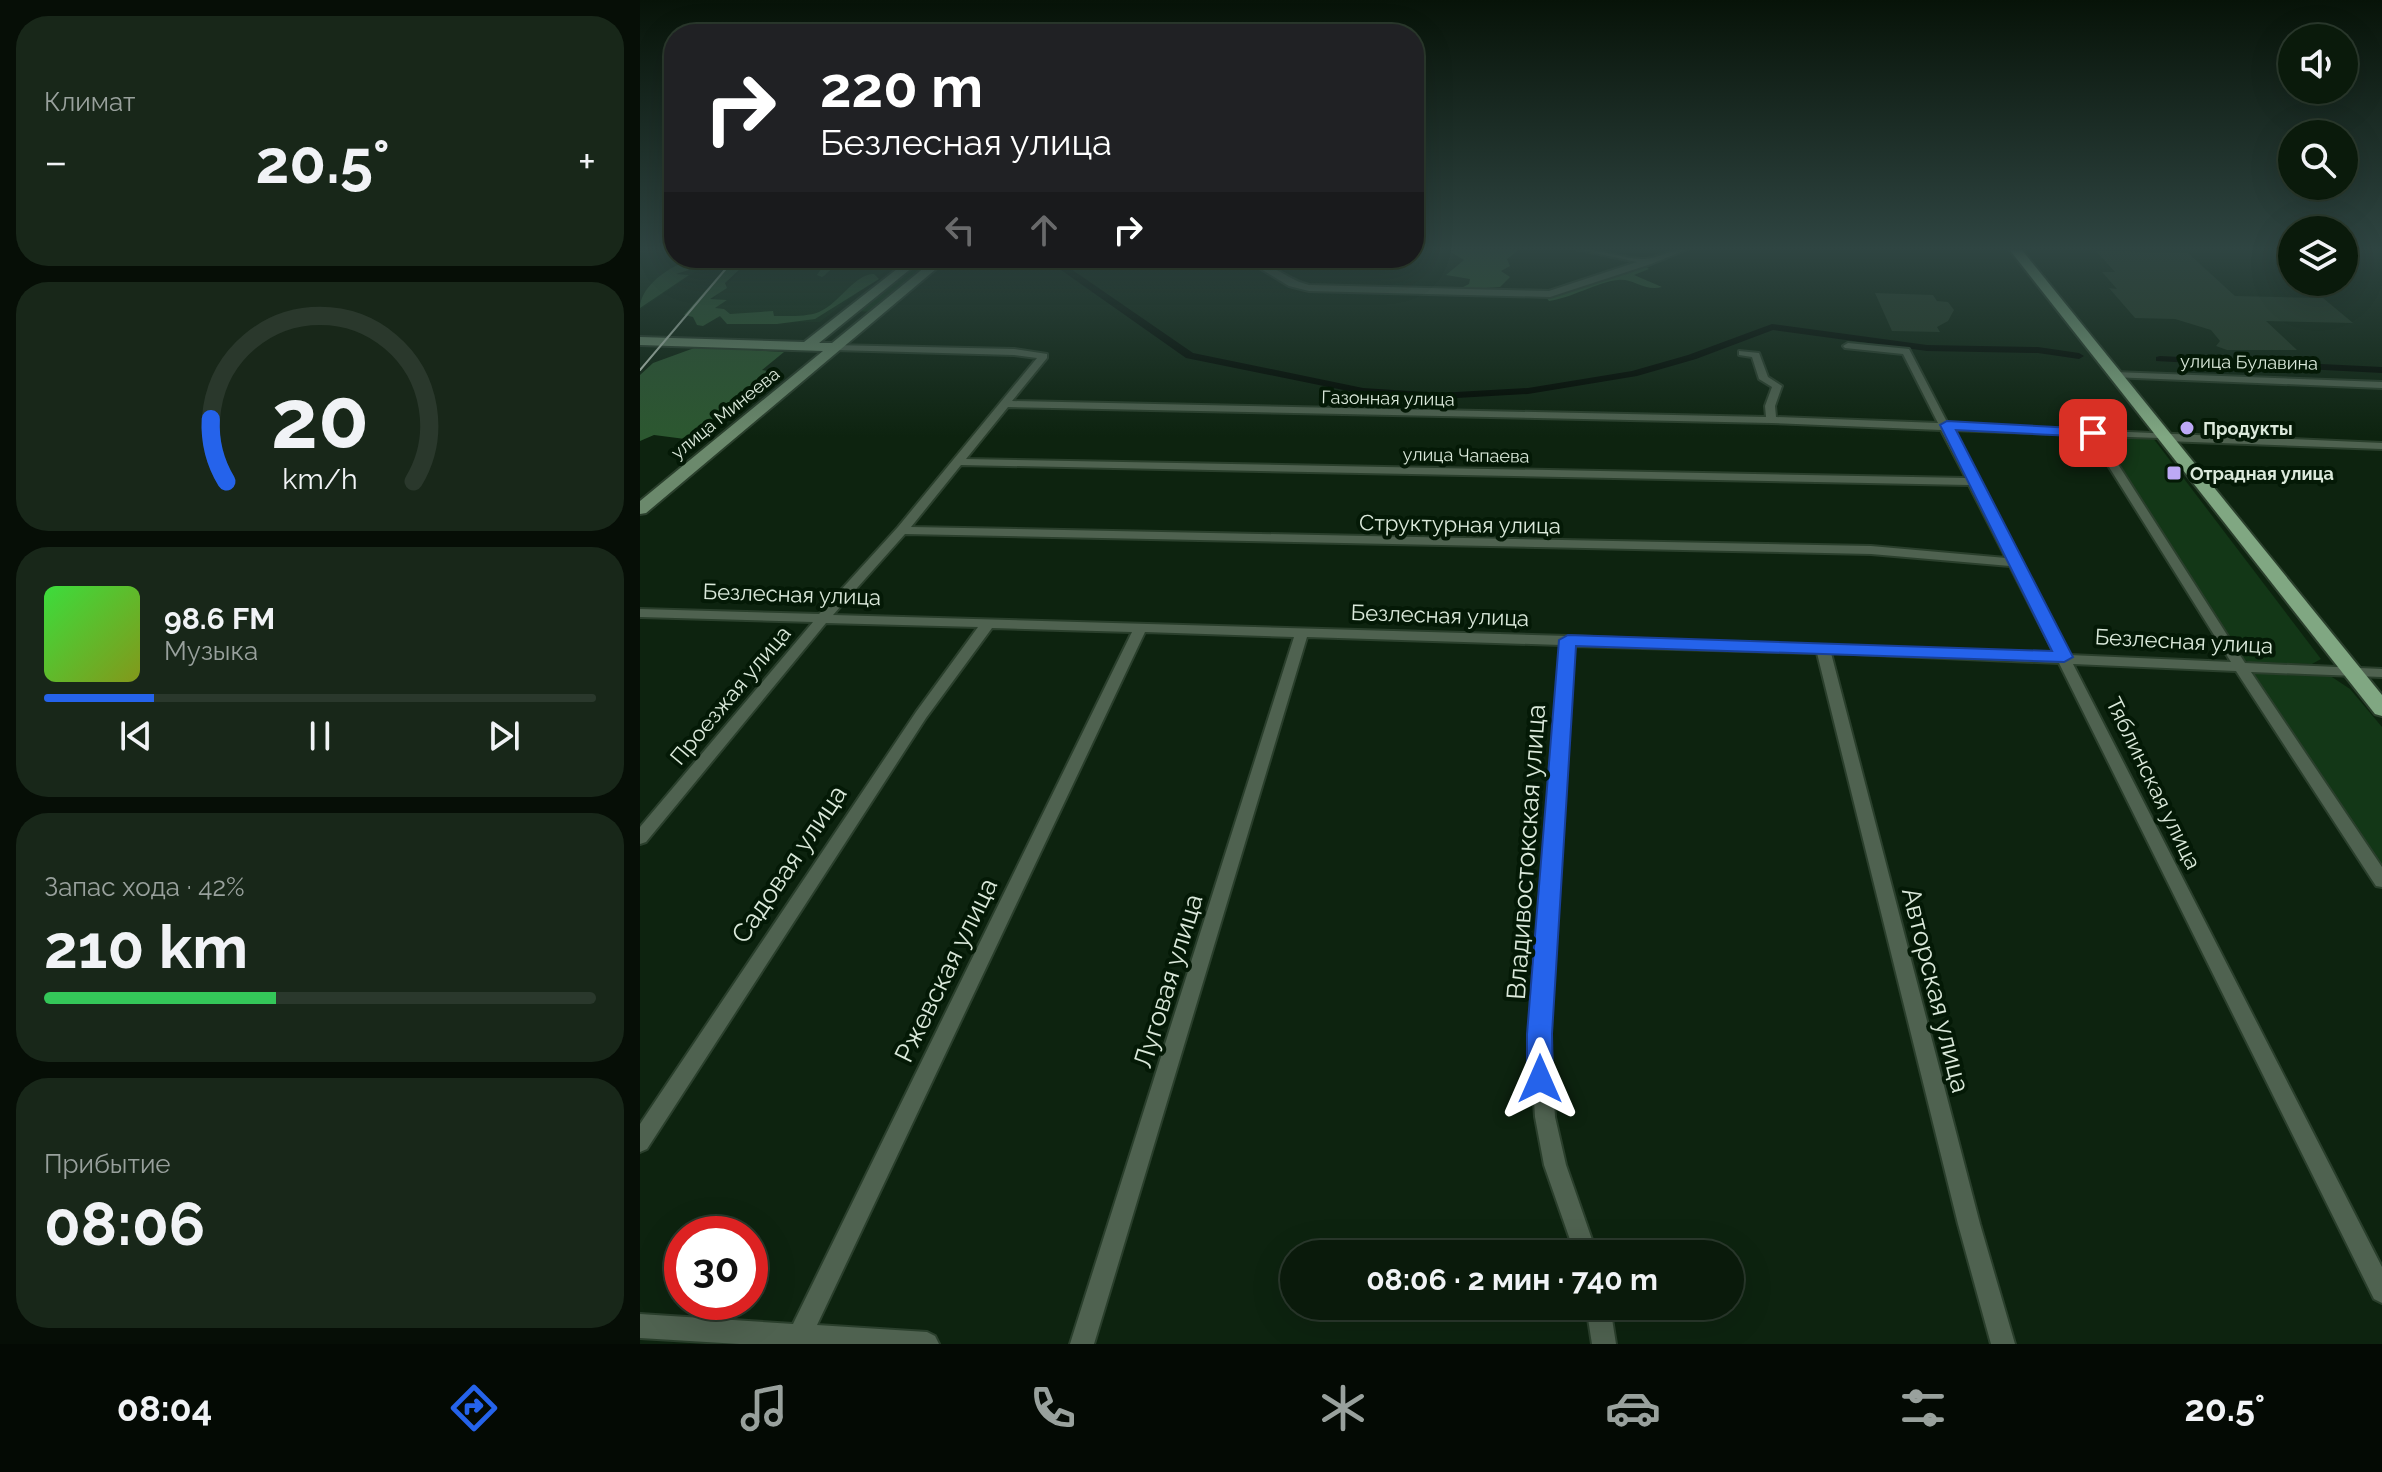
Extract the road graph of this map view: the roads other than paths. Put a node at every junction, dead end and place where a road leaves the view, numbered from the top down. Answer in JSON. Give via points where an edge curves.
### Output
{"nodes":[{"id":1,"x":853,"y":312,"type":"edge"},
{"id":2,"x":878,"y":312,"type":"edge"},
{"id":3,"x":2065,"y":312,"type":"edge"},
{"id":4,"x":862,"y":325,"type":"junction"},
{"id":5,"x":835,"y":327,"type":"junction"},
{"id":6,"x":640,"y":341,"type":"edge"},
{"id":7,"x":807,"y":346,"type":"junction"},
{"id":8,"x":1848,"y":346,"type":"dead end"},
{"id":9,"x":835,"y":347,"type":"junction"},
{"id":10,"x":1742,"y":353,"type":"dead end"},
{"id":11,"x":2114,"y":375,"type":"junction"},
{"id":12,"x":2382,"y":385,"type":"edge"},
{"id":13,"x":1005,"y":404,"type":"junction"},
{"id":14,"x":1771,"y":420,"type":"junction"},
{"id":15,"x":1947,"y":425,"type":"junction"},
{"id":16,"x":2093,"y":433,"type":"junction"},
{"id":17,"x":2163,"y":437,"type":"junction"},
{"id":18,"x":2382,"y":446,"type":"edge"},
{"id":19,"x":958,"y":462,"type":"junction"},
{"id":20,"x":1973,"y":482,"type":"junction"},
{"id":21,"x":640,"y":509,"type":"edge"},
{"id":22,"x":902,"y":530,"type":"junction"},
{"id":23,"x":2016,"y":563,"type":"junction"},
{"id":24,"x":640,"y":613,"type":"edge"},
{"id":25,"x":824,"y":617,"type":"junction"},
{"id":26,"x":989,"y":622,"type":"junction"},
{"id":27,"x":1141,"y":627,"type":"junction"},
{"id":28,"x":1302,"y":632,"type":"junction"},
{"id":29,"x":1568,"y":640,"type":"junction"},
{"id":30,"x":1823,"y":649,"type":"junction"},
{"id":31,"x":2064,"y":657,"type":"junction"},
{"id":32,"x":2240,"y":666,"type":"junction"},
{"id":33,"x":2350,"y":672,"type":"junction"},
{"id":34,"x":2382,"y":673,"type":"edge"},
{"id":35,"x":2382,"y":709,"type":"edge"},
{"id":36,"x":640,"y":838,"type":"edge"},
{"id":37,"x":2382,"y":881,"type":"edge"},
{"id":38,"x":640,"y":1142,"type":"edge"},
{"id":39,"x":1581,"y":1240,"type":"edge"},
{"id":40,"x":2382,"y":1291,"type":"edge"},
{"id":41,"x":1600,"y":1320,"type":"edge"},
{"id":42,"x":640,"y":1326,"type":"edge"},
{"id":43,"x":799,"y":1337,"type":"junction"},
{"id":44,"x":927,"y":1344,"type":"edge"},
{"id":45,"x":1082,"y":1344,"type":"edge"},
{"id":46,"x":1604,"y":1344,"type":"edge"},
{"id":47,"x":2003,"y":1344,"type":"edge"}],
"edges":[{"from":1,"to":5,"type":"main road"},
{"from":2,"to":4,"type":"main road","name":"улица Минеева"},
{"from":3,"to":11,"type":"main road"},
{"from":4,"to":5,"type":"main road","via":[[845,331]]},
{"from":4,"to":9,"type":"main road","name":"улица Минеева"},
{"from":5,"to":7,"type":"main road"},
{"from":5,"to":9,"type":"main road"},
{"from":6,"to":7,"type":"main road"},
{"from":7,"to":9,"type":"main road"},
{"from":8,"to":15,"type":"street","name":"Тяблинская улица","via":[[1906,351]]},
{"from":9,"to":13,"type":"street","name":"Проезжая улица","via":[[1044,356]]},
{"from":9,"to":21,"type":"main road","name":"улица Минеева"},
{"from":10,"to":14,"type":"street","via":[[1756,355],[1764,379],[1777,386]]},
{"from":11,"to":12,"type":"street","name":"улица Булавина"},
{"from":11,"to":17,"type":"main road"},
{"from":13,"to":14,"type":"street","name":"Газонная улица"},
{"from":13,"to":19,"type":"street","name":"Проезжая улица"},
{"from":14,"to":15,"type":"street","name":"Газонная улица"},
{"from":15,"to":16,"type":"street","name":"Газонная улица"},
{"from":15,"to":20,"type":"street","name":"Тяблинская улица"},
{"from":16,"to":17,"type":"street","name":"Газонная улица"},
{"from":16,"to":32,"type":"street"},
{"from":17,"to":18,"type":"street"},
{"from":17,"to":33,"type":"main road"},
{"from":19,"to":20,"type":"street","name":"улица Чапаева"},
{"from":19,"to":22,"type":"street","name":"Проезжая улица"},
{"from":20,"to":23,"type":"street","name":"Тяблинская улица"},
{"from":22,"to":23,"type":"street","name":"Структурная улица","via":[[1871,550]]},
{"from":22,"to":25,"type":"street","name":"Проезжая улица"},
{"from":23,"to":31,"type":"street","name":"Тяблинская улица"},
{"from":24,"to":25,"type":"street","name":"Безлесная улица"},
{"from":25,"to":26,"type":"street","name":"Безлесная улица"},
{"from":25,"to":36,"type":"street","name":"Проезжая улица"},
{"from":26,"to":27,"type":"street","name":"Безлесная улица"},
{"from":26,"to":38,"type":"street","name":"Садовая улица","via":[[921,715]]},
{"from":27,"to":28,"type":"street","name":"Безлесная улица"},
{"from":27,"to":43,"type":"street","name":"Ржевская улица"},
{"from":28,"to":29,"type":"street","name":"Безлесная улица"},
{"from":28,"to":45,"type":"street","name":"Луговая улица"},
{"from":29,"to":30,"type":"street","name":"Безлесная улица"},
{"from":29,"to":39,"type":"street","name":"Владивостокская улица","via":[[1540,1079],[1555,1165]]},
{"from":30,"to":31,"type":"street","name":"Безлесная улица"},
{"from":30,"to":47,"type":"street","name":"Авторская улица"},
{"from":31,"to":32,"type":"street","name":"Безлесная улица"},
{"from":31,"to":40,"type":"street","name":"Тяблинская улица"},
{"from":32,"to":33,"type":"street","name":"Безлесная улица"},
{"from":32,"to":37,"type":"street"},
{"from":33,"to":34,"type":"street","name":"Безлесная улица"},
{"from":33,"to":35,"type":"main road"},
{"from":41,"to":46,"type":"street"},
{"from":42,"to":43,"type":"street"},
{"from":43,"to":44,"type":"street"}]}
